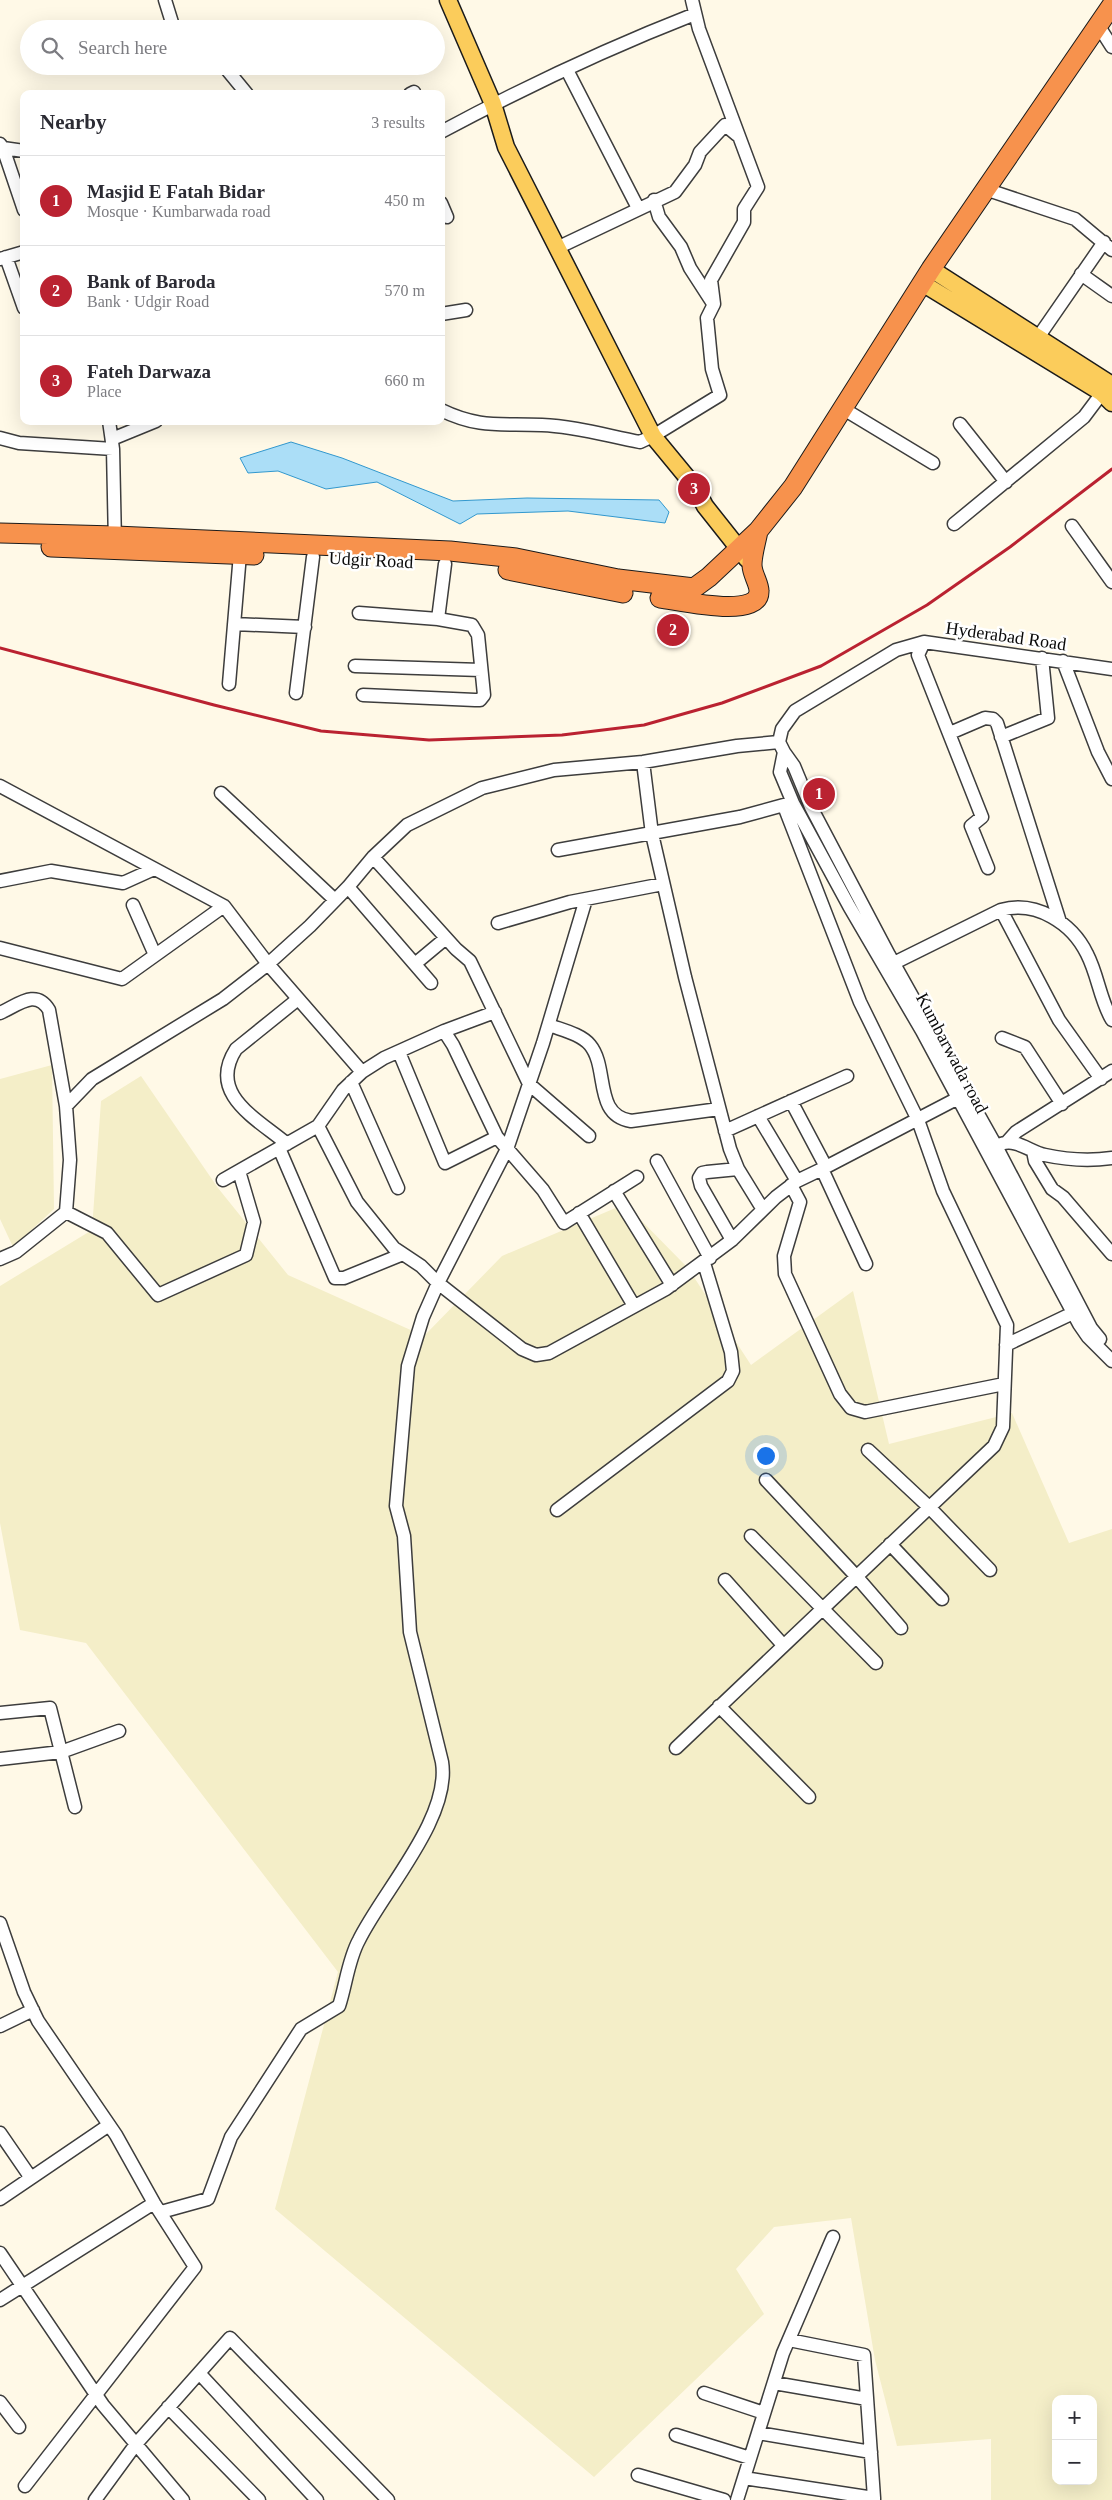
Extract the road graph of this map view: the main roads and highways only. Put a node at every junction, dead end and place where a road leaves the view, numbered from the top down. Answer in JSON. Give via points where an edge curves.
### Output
{"nodes":[{"id":1,"x":448,"y":0,"type":"edge"},
{"id":2,"x":1112,"y":5,"type":"edge"},
{"id":3,"x":927,"y":276,"type":"junction"},
{"id":4,"x":1109,"y":394,"type":"edge"},
{"id":5,"x":758,"y":531,"type":"junction"},
{"id":6,"x":0,"y":534,"type":"edge"},
{"id":7,"x":115,"y":543,"type":"junction"},
{"id":8,"x":0,"y":545,"type":"edge"},
{"id":9,"x":738,"y":548,"type":"junction"},
{"id":10,"x":752,"y":566,"type":"junction"}],
"edges":[{"from":1,"to":9,"type":"main road","via":[[493,104],[506,146],[653,436],[695,487],[705,506]]},
{"from":2,"to":3,"type":"highway"},
{"from":3,"to":4,"type":"main road"},
{"from":3,"to":4,"type":"main road","via":[[1039,336]]},
{"from":3,"to":5,"type":"highway","via":[[793,487]]},
{"from":5,"to":9,"type":"highway"},
{"from":5,"to":10,"type":"highway"},
{"from":6,"to":7,"type":"highway","name":"Udgir Road"},
{"from":7,"to":8,"type":"highway","name":"Udgir Road"},
{"from":7,"to":9,"type":"highway","name":"Udgir Road","via":[[450,551],[516,558],[618,579],[686,588],[702,584]]},
{"from":7,"to":10,"type":"highway","name":"Udgir Road","via":[[240,554],[515,570],[617,592],[739,608],[749,606],[758,598]]},
{"from":9,"to":10,"type":"main road"}]}
